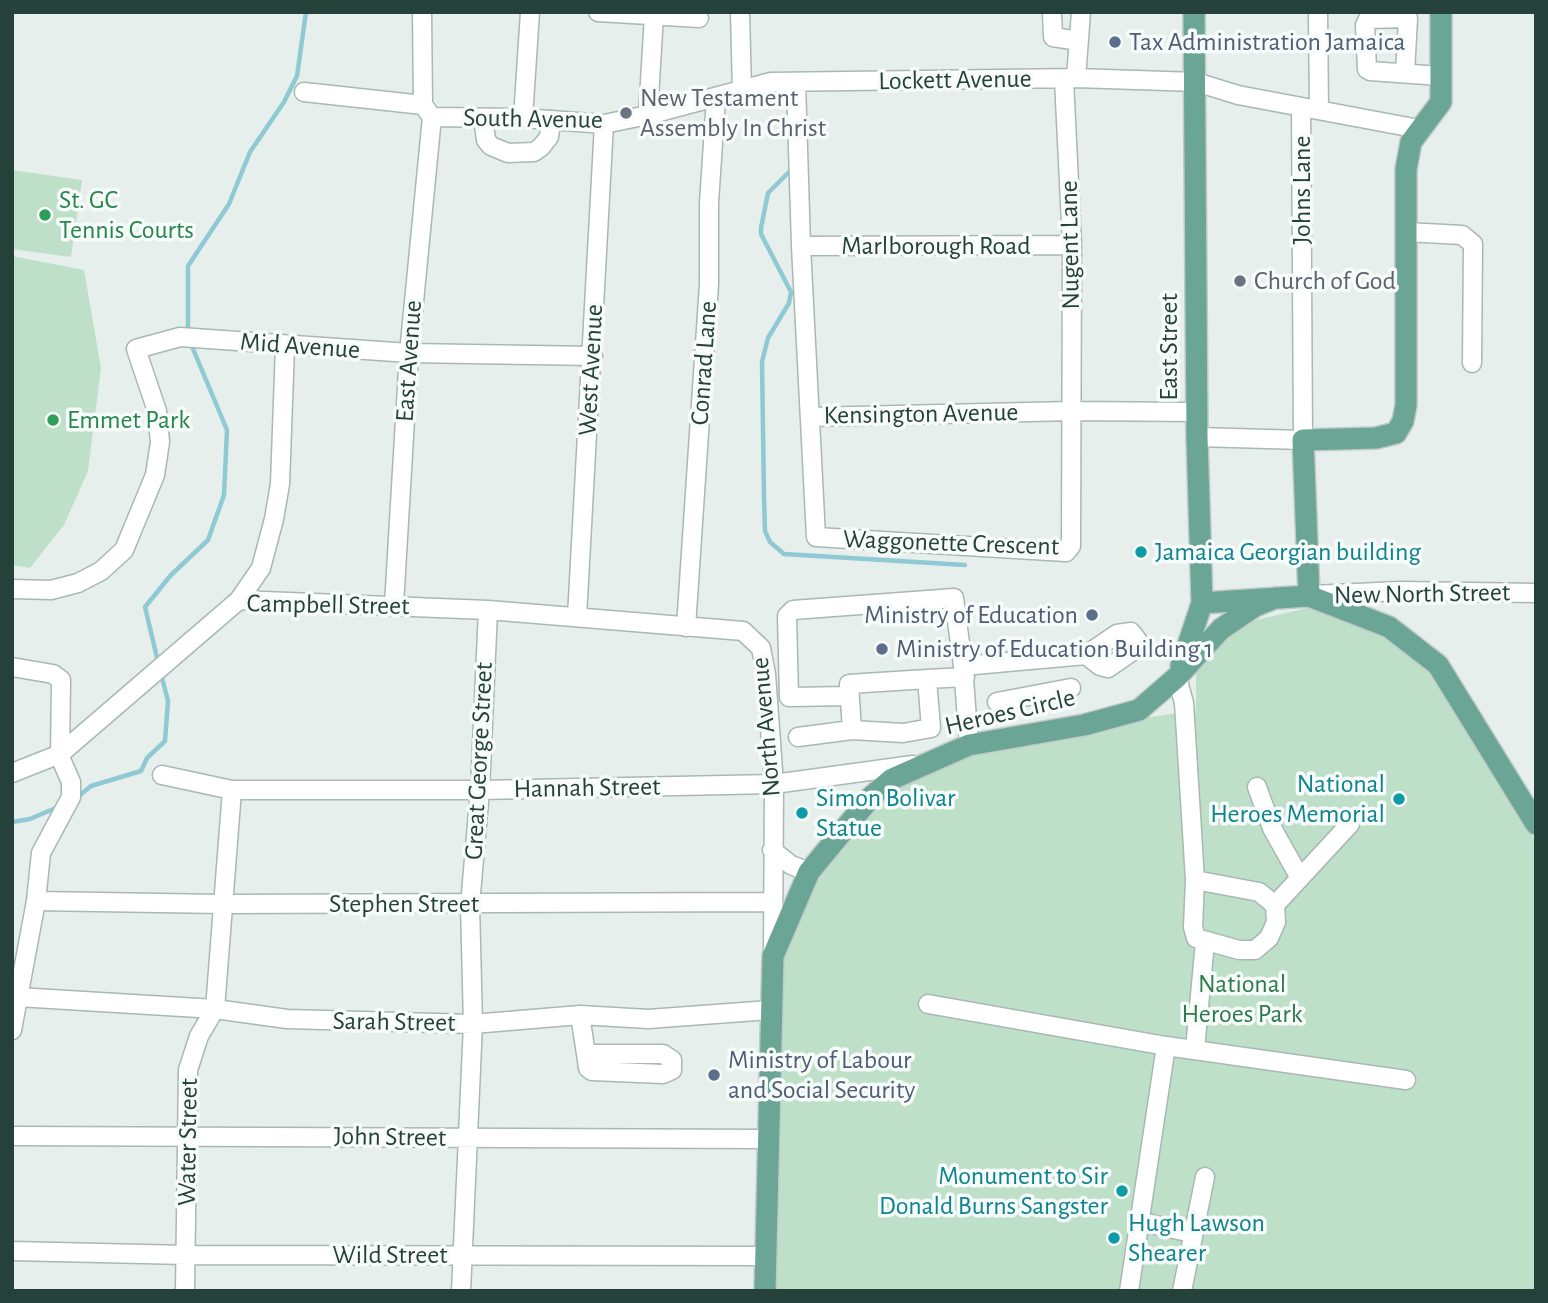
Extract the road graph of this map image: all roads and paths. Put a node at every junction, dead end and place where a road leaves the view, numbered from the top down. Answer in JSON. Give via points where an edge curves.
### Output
{"nodes":[{"id":1,"x":422,"y":12,"type":"edge"},
{"id":2,"x":530,"y":12,"type":"edge"},
{"id":3,"x":598,"y":12,"type":"edge"},
{"id":4,"x":740,"y":12,"type":"edge"},
{"id":5,"x":1052,"y":12,"type":"edge"},
{"id":6,"x":1081,"y":12,"type":"edge"},
{"id":7,"x":1194,"y":12,"type":"edge"},
{"id":8,"x":1318,"y":12,"type":"edge"},
{"id":9,"x":1441,"y":12,"type":"edge"},
{"id":10,"x":632,"y":13,"type":"edge"},
{"id":11,"x":654,"y":15,"type":"junction"},
{"id":12,"x":1409,"y":15,"type":"edge"},
{"id":13,"x":699,"y":18,"type":"dead end"},
{"id":14,"x":1079,"y":41,"type":"junction"},
{"id":15,"x":1405,"y":73,"type":"junction"},
{"id":16,"x":1440,"y":76,"type":"junction"},
{"id":17,"x":1070,"y":78,"type":"junction"},
{"id":18,"x":1196,"y":82,"type":"junction"},
{"id":19,"x":796,"y":83,"type":"junction"},
{"id":20,"x":742,"y":91,"type":"junction"},
{"id":21,"x":304,"y":92,"type":"dead end"},
{"id":22,"x":716,"y":99,"type":"junction"},
{"id":23,"x":1310,"y":109,"type":"junction"},
{"id":24,"x":427,"y":111,"type":"junction"},
{"id":25,"x":648,"y":116,"type":"junction"},
{"id":26,"x":483,"y":118,"type":"junction"},
{"id":27,"x":523,"y":118,"type":"junction"},
{"id":28,"x":551,"y":120,"type":"junction"},
{"id":29,"x":604,"y":124,"type":"junction"},
{"id":30,"x":1419,"y":129,"type":"junction"},
{"id":31,"x":1406,"y":232,"type":"junction"},
{"id":32,"x":1072,"y":245,"type":"junction"},
{"id":33,"x":801,"y":246,"type":"junction"},
{"id":34,"x":285,"y":347,"type":"junction"},
{"id":35,"x":409,"y":353,"type":"junction"},
{"id":36,"x":593,"y":356,"type":"junction"},
{"id":37,"x":1472,"y":363,"type":"dead end"},
{"id":38,"x":1072,"y":411,"type":"junction"},
{"id":39,"x":1198,"y":412,"type":"junction"},
{"id":40,"x":811,"y":417,"type":"junction"},
{"id":41,"x":1197,"y":437,"type":"junction"},
{"id":42,"x":1303,"y":440,"type":"junction"},
{"id":43,"x":12,"y":589,"type":"edge"},
{"id":44,"x":1536,"y":593,"type":"edge"},
{"id":45,"x":1309,"y":596,"type":"junction"},
{"id":46,"x":1275,"y":598,"type":"junction"},
{"id":47,"x":239,"y":600,"type":"junction"},
{"id":48,"x":1202,"y":603,"type":"junction"},
{"id":49,"x":394,"y":605,"type":"junction"},
{"id":50,"x":488,"y":610,"type":"junction"},
{"id":51,"x":577,"y":617,"type":"junction"},
{"id":52,"x":686,"y":627,"type":"junction"},
{"id":53,"x":1086,"y":655,"type":"dead end"},
{"id":54,"x":1041,"y":660,"type":"junction"},
{"id":55,"x":12,"y":667,"type":"edge"},
{"id":56,"x":964,"y":672,"type":"junction"},
{"id":57,"x":1180,"y":674,"type":"junction"},
{"id":58,"x":928,"y":679,"type":"junction"},
{"id":59,"x":1071,"y":688,"type":"dead end"},
{"id":60,"x":1044,"y":691,"type":"junction"},
{"id":61,"x":849,"y":696,"type":"junction"},
{"id":62,"x":997,"y":702,"type":"dead end"},
{"id":63,"x":852,"y":730,"type":"junction"},
{"id":64,"x":799,"y":737,"type":"dead end"},
{"id":65,"x":969,"y":745,"type":"junction"},
{"id":66,"x":60,"y":754,"type":"junction"},
{"id":67,"x":920,"y":764,"type":"junction"},
{"id":68,"x":12,"y":773,"type":"edge"},
{"id":69,"x":853,"y":773,"type":"junction"},
{"id":70,"x":162,"y":775,"type":"dead end"},
{"id":71,"x":774,"y":784,"type":"junction"},
{"id":72,"x":1257,"y":787,"type":"dead end"},
{"id":73,"x":232,"y":790,"type":"junction"},
{"id":74,"x":480,"y":790,"type":"junction"},
{"id":75,"x":871,"y":797,"type":"junction"},
{"id":76,"x":1350,"y":824,"type":"dead end"},
{"id":77,"x":1536,"y":824,"type":"edge"},
{"id":78,"x":772,"y":850,"type":"junction"},
{"id":79,"x":809,"y":872,"type":"junction"},
{"id":80,"x":1300,"y":878,"type":"junction"},
{"id":81,"x":1195,"y":880,"type":"junction"},
{"id":82,"x":36,"y":901,"type":"junction"},
{"id":83,"x":772,"y":902,"type":"junction"},
{"id":84,"x":222,"y":904,"type":"junction"},
{"id":85,"x":470,"y":905,"type":"junction"},
{"id":86,"x":1275,"y":905,"type":"junction"},
{"id":87,"x":1205,"y":942,"type":"junction"},
{"id":88,"x":773,"y":956,"type":"junction"},
{"id":89,"x":18,"y":997,"type":"junction"},
{"id":90,"x":928,"y":1004,"type":"dead end"},
{"id":91,"x":215,"y":1009,"type":"junction"},
{"id":92,"x":770,"y":1010,"type":"junction"},
{"id":93,"x":580,"y":1015,"type":"junction"},
{"id":94,"x":473,"y":1024,"type":"junction"},
{"id":95,"x":12,"y":1030,"type":"edge"},
{"id":96,"x":1166,"y":1045,"type":"junction"},
{"id":97,"x":1195,"y":1049,"type":"junction"},
{"id":98,"x":586,"y":1055,"type":"dead end"},
{"id":99,"x":1406,"y":1080,"type":"dead end"},
{"id":100,"x":187,"y":1135,"type":"junction"},
{"id":101,"x":12,"y":1136,"type":"edge"},
{"id":102,"x":468,"y":1138,"type":"junction"},
{"id":103,"x":769,"y":1139,"type":"junction"},
{"id":104,"x":1205,"y":1177,"type":"dead end"},
{"id":105,"x":1142,"y":1222,"type":"junction"},
{"id":106,"x":1192,"y":1233,"type":"junction"},
{"id":107,"x":12,"y":1251,"type":"edge"},
{"id":108,"x":187,"y":1255,"type":"junction"},
{"id":109,"x":463,"y":1255,"type":"junction"},
{"id":110,"x":767,"y":1256,"type":"junction"},
{"id":111,"x":185,"y":1291,"type":"edge"},
{"id":112,"x":461,"y":1291,"type":"edge"},
{"id":113,"x":765,"y":1291,"type":"edge"},
{"id":114,"x":1129,"y":1291,"type":"edge"},
{"id":115,"x":1182,"y":1291,"type":"edge"}],
"edges":[{"from":1,"to":24,"type":"street","name":"East Avenue"},
{"from":2,"to":27,"type":"street"},
{"from":3,"to":10,"type":"street"},
{"from":4,"to":20,"type":"street"},
{"from":5,"to":14,"type":"street","via":[[1053,37]]},
{"from":6,"to":14,"type":"street","name":"Nugent Lane"},
{"from":7,"to":18,"type":"main road","name":"East Street"},
{"from":8,"to":23,"type":"street","name":"Johns Lane"},
{"from":9,"to":16,"type":"main road"},
{"from":10,"to":11,"type":"street"},
{"from":11,"to":13,"type":"street"},
{"from":11,"to":25,"type":"street"},
{"from":12,"to":15,"type":"street"},
{"from":12,"to":15,"type":"street","via":[[1368,19],[1365,25],[1367,69]]},
{"from":14,"to":17,"type":"street","name":"Nugent Lane"},
{"from":15,"to":16,"type":"street"},
{"from":16,"to":30,"type":"main road","via":[[1441,102]]},
{"from":17,"to":18,"type":"street","name":"Lockett Avenue"},
{"from":17,"to":19,"type":"street","name":"Lockett Avenue"},
{"from":17,"to":32,"type":"street","name":"Nugent Lane"},
{"from":18,"to":23,"type":"street","name":"Lockett Avenue"},
{"from":18,"to":39,"type":"main road","name":"East Street"},
{"from":19,"to":20,"type":"street","name":"Lockett Avenue","via":[[771,82]]},
{"from":19,"to":33,"type":"street","name":"Kensington Avenue"},
{"from":20,"to":22,"type":"street","name":"Lockett Avenue"},
{"from":21,"to":24,"type":"street","name":"South Avenue"},
{"from":22,"to":25,"type":"street","name":"South Avenue"},
{"from":22,"to":52,"type":"street","name":"Conrad Lane","via":[[709,284]]},
{"from":23,"to":30,"type":"street","name":"Lockett Avenue"},
{"from":23,"to":42,"type":"street","name":"Johns Lane"},
{"from":24,"to":26,"type":"street","name":"South Avenue"},
{"from":24,"to":35,"type":"street","name":"East Avenue"},
{"from":25,"to":29,"type":"street","name":"South Avenue"},
{"from":26,"to":27,"type":"street","name":"South Avenue"},
{"from":26,"to":28,"type":"street","via":[[486,141],[508,153],[534,152],[541,147],[549,137]]},
{"from":27,"to":28,"type":"street","name":"South Avenue"},
{"from":28,"to":29,"type":"street","name":"South Avenue"},
{"from":29,"to":36,"type":"street","name":"West Avenue"},
{"from":30,"to":31,"type":"main road","via":[[1411,142],[1406,169]]},
{"from":31,"to":37,"type":"street","via":[[1462,235],[1473,244]]},
{"from":31,"to":42,"type":"main road","via":[[1404,421],[1396,433],[1376,438]]},
{"from":32,"to":33,"type":"street","name":"Marlborough Road"},
{"from":32,"to":38,"type":"street","name":"Nugent Lane"},
{"from":33,"to":40,"type":"street","name":"Kensington Avenue"},
{"from":34,"to":35,"type":"street","name":"Mid Avenue"},
{"from":34,"to":43,"type":"street","name":"Mid Avenue","via":[[180,337],[136,349],[157,411],[160,442],[155,475],[124,550],[101,571],[78,583],[51,590]]},
{"from":34,"to":47,"type":"street","via":[[274,519],[261,568]]},
{"from":35,"to":36,"type":"street","name":"Mid Avenue"},
{"from":35,"to":49,"type":"street","name":"East Avenue"},
{"from":36,"to":51,"type":"street","name":"West Avenue"},
{"from":38,"to":39,"type":"street","name":"Kensington Avenue"},
{"from":38,"to":40,"type":"street","name":"Kensington Avenue"},
{"from":38,"to":40,"type":"street","name":"Waggonette Crescent","via":[[1072,546],[1066,552],[816,537]]},
{"from":39,"to":41,"type":"main road","name":"East Street"},
{"from":41,"to":42,"type":"street"},
{"from":41,"to":48,"type":"main road","name":"East Street"},
{"from":42,"to":45,"type":"main road"},
{"from":44,"to":45,"type":"street","name":"New North Street","via":[[1400,591]]},
{"from":45,"to":46,"type":"main road","name":"Heroes Circle"},
{"from":45,"to":77,"type":"main road","name":"Heroes Circle","via":[[1389,626],[1438,665]]},
{"from":46,"to":48,"type":"main road","name":"Heroes Circle"},
{"from":46,"to":57,"type":"main road","name":"Heroes Circle","via":[[1221,629]]},
{"from":47,"to":49,"type":"street","name":"Campbell Street"},
{"from":47,"to":66,"type":"street","name":"Campbell Street"},
{"from":48,"to":57,"type":"main road","name":"East Street"},
{"from":49,"to":50,"type":"street","name":"Campbell Street"},
{"from":50,"to":51,"type":"street","name":"Campbell Street"},
{"from":50,"to":74,"type":"street","name":"Great George Street"},
{"from":51,"to":52,"type":"street","name":"North Avenue"},
{"from":52,"to":71,"type":"street","name":"North Avenue","via":[[743,631],[761,648]]},
{"from":53,"to":54,"type":"street"},
{"from":54,"to":56,"type":"street"},
{"from":54,"to":60,"type":"street"},
{"from":55,"to":66,"type":"street","via":[[53,674],[61,680]]},
{"from":56,"to":58,"type":"street"},
{"from":56,"to":61,"type":"street","via":[[954,598],[793,610],[787,616],[789,697]]},
{"from":56,"to":65,"type":"street"},
{"from":57,"to":65,"type":"main road","name":"Heroes Circle","via":[[1139,709],[1126,714]]},
{"from":57,"to":81,"type":"street"},
{"from":58,"to":61,"type":"street","via":[[849,684]]},
{"from":58,"to":63,"type":"street","via":[[931,728],[903,733]]},
{"from":59,"to":60,"type":"street"},
{"from":60,"to":62,"type":"street"},
{"from":61,"to":63,"type":"street"},
{"from":63,"to":64,"type":"street"},
{"from":65,"to":67,"type":"main road","name":"Heroes Circle"},
{"from":66,"to":68,"type":"street","name":"Campbell Street"},
{"from":66,"to":82,"type":"street","via":[[71,782],[68,804],[41,853]]},
{"from":67,"to":69,"type":"street","name":"Hannah Street"},
{"from":67,"to":75,"type":"main road","name":"Heroes Circle"},
{"from":69,"to":71,"type":"street","name":"Hannah Street"},
{"from":69,"to":75,"type":"street","via":[[863,777]]},
{"from":70,"to":73,"type":"street","name":"Hannah Street"},
{"from":71,"to":74,"type":"street","name":"Hannah Street"},
{"from":71,"to":78,"type":"street","name":"North Avenue"},
{"from":72,"to":80,"type":"street","via":[[1272,828]]},
{"from":73,"to":74,"type":"street","name":"Hannah Street"},
{"from":73,"to":84,"type":"street","name":"Water Street"},
{"from":74,"to":85,"type":"street","name":"Great George Street"},
{"from":75,"to":79,"type":"main road","name":"Heroes Circle"},
{"from":76,"to":80,"type":"street"},
{"from":78,"to":79,"type":"street"},
{"from":78,"to":83,"type":"street","name":"North Avenue"},
{"from":79,"to":88,"type":"main road","name":"Heroes Circle"},
{"from":80,"to":86,"type":"street"},
{"from":81,"to":86,"type":"street","via":[[1259,892]]},
{"from":81,"to":87,"type":"street","via":[[1192,927],[1196,938]]},
{"from":82,"to":84,"type":"street","name":"Stephen Street"},
{"from":82,"to":89,"type":"street"},
{"from":83,"to":85,"type":"street","name":"Stephen Street"},
{"from":83,"to":88,"type":"street","name":"North Avenue"},
{"from":84,"to":85,"type":"street","name":"Stephen Street"},
{"from":84,"to":91,"type":"street","name":"Water Street"},
{"from":85,"to":94,"type":"street","name":"Great George Street"},
{"from":86,"to":87,"type":"street","via":[[1276,922],[1269,938],[1255,950]]},
{"from":87,"to":97,"type":"street"},
{"from":88,"to":92,"type":"main road","name":"Heroes Circle"},
{"from":89,"to":91,"type":"street","name":"Sarah Street"},
{"from":89,"to":95,"type":"street"},
{"from":90,"to":96,"type":"street"},
{"from":91,"to":94,"type":"street","name":"Sarah Street","via":[[287,1019]]},
{"from":91,"to":100,"type":"street","name":"Water Street","via":[[199,1036],[188,1070]]},
{"from":92,"to":93,"type":"street","name":"Sarah Street","via":[[648,1019]]},
{"from":92,"to":103,"type":"main road","name":"Heroes Circle"},
{"from":93,"to":94,"type":"street","name":"Sarah Street"},
{"from":93,"to":98,"type":"street"},
{"from":94,"to":102,"type":"street","name":"Great George Street"},
{"from":96,"to":97,"type":"street"},
{"from":96,"to":105,"type":"street"},
{"from":97,"to":99,"type":"street"},
{"from":100,"to":101,"type":"street","name":"John Street"},
{"from":100,"to":102,"type":"street","name":"John Street"},
{"from":100,"to":108,"type":"street","name":"Water Street"},
{"from":102,"to":103,"type":"street","name":"John Street"},
{"from":102,"to":109,"type":"street","name":"Great George Street"},
{"from":103,"to":110,"type":"main road","name":"Heroes Circle"},
{"from":104,"to":106,"type":"street"},
{"from":105,"to":106,"type":"street"},
{"from":105,"to":114,"type":"street"},
{"from":106,"to":115,"type":"street"},
{"from":107,"to":108,"type":"street","name":"Wild Street"},
{"from":108,"to":109,"type":"street","name":"Wild Street"},
{"from":108,"to":111,"type":"street","name":"Water Street"},
{"from":109,"to":110,"type":"street","name":"Wild Street"},
{"from":109,"to":112,"type":"street","name":"Great George Street"},
{"from":110,"to":113,"type":"main road","name":"Heroes Circle"}]}
